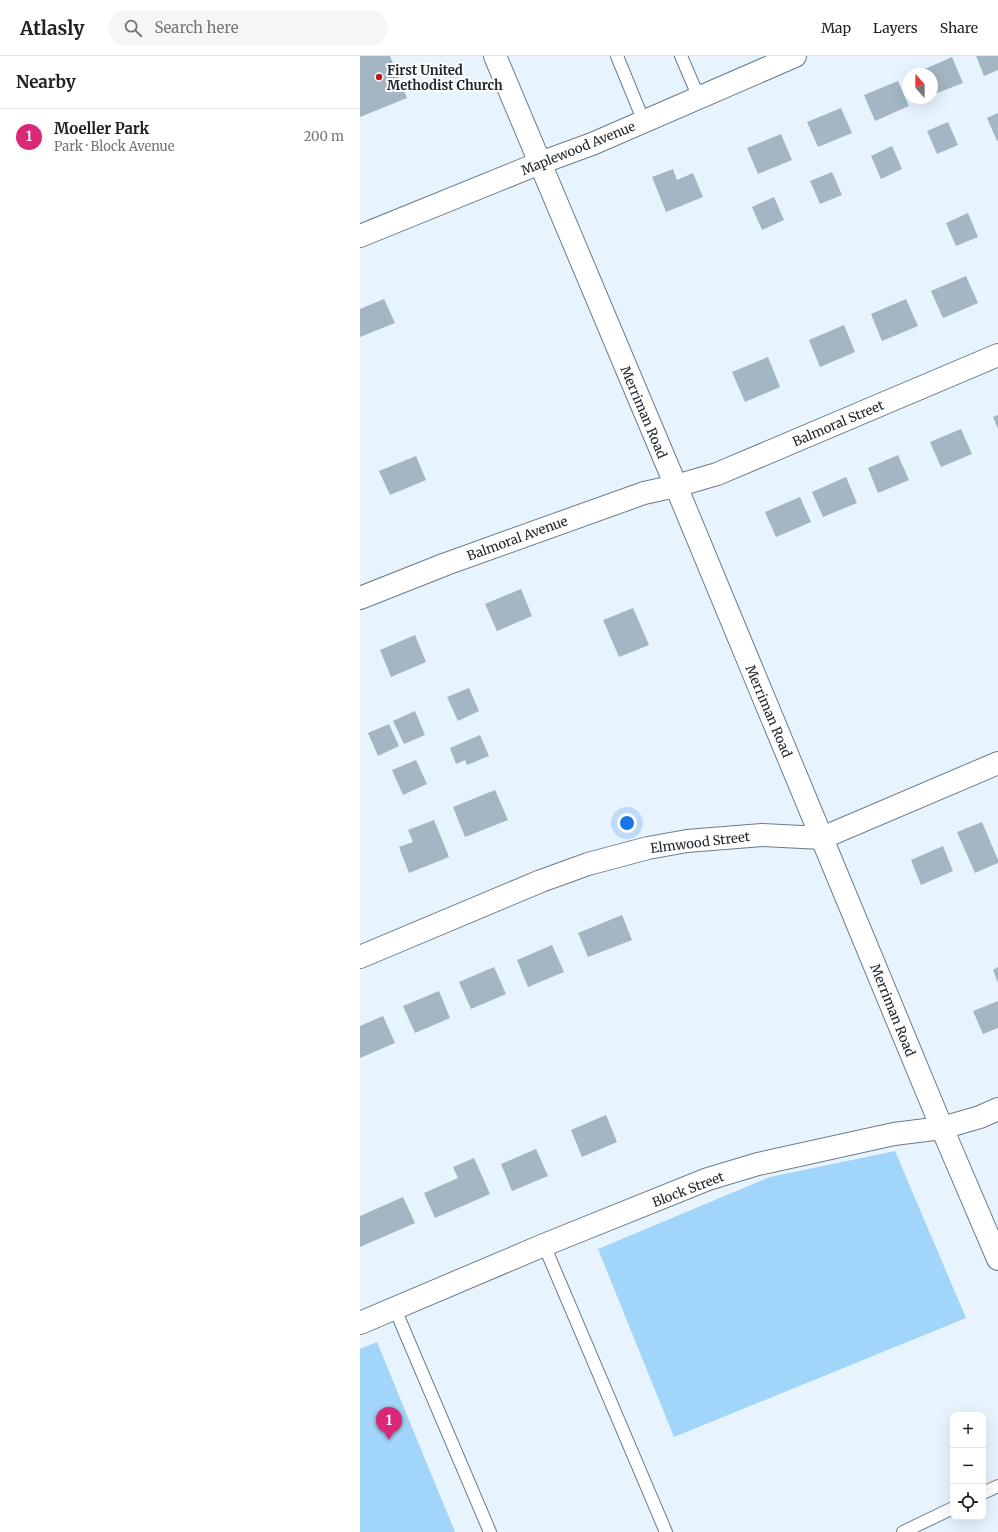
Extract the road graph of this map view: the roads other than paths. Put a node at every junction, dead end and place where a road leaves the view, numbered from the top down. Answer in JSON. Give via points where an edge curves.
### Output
{"nodes":[{"id":1,"x":497,"y":56,"type":"edge"},
{"id":2,"x":617,"y":56,"type":"edge"},
{"id":3,"x":681,"y":56,"type":"edge"},
{"id":4,"x":795,"y":56,"type":"edge"},
{"id":5,"x":699,"y":98,"type":"junction"},
{"id":6,"x":644,"y":122,"type":"junction"},
{"id":7,"x":540,"y":163,"type":"junction"},
{"id":8,"x":361,"y":233,"type":"edge"},
{"id":9,"x":998,"y":355,"type":"edge"},
{"id":10,"x":676,"y":486,"type":"junction"},
{"id":11,"x":360,"y":598,"type":"edge"},
{"id":12,"x":998,"y":763,"type":"edge"},
{"id":13,"x":822,"y":838,"type":"junction"},
{"id":14,"x":360,"y":957,"type":"edge"},
{"id":15,"x":998,"y":1110,"type":"edge"},
{"id":16,"x":942,"y":1128,"type":"junction"},
{"id":17,"x":544,"y":1245,"type":"junction"},
{"id":18,"x":998,"y":1259,"type":"edge"},
{"id":19,"x":393,"y":1309,"type":"junction"},
{"id":20,"x":360,"y":1323,"type":"edge"},
{"id":21,"x":998,"y":1486,"type":"edge"},
{"id":22,"x":986,"y":1492,"type":"edge"},
{"id":23,"x":950,"y":1509,"type":"edge"},
{"id":24,"x":490,"y":1532,"type":"edge"},
{"id":25,"x":666,"y":1532,"type":"edge"},
{"id":26,"x":903,"y":1532,"type":"edge"}],
"edges":[{"from":1,"to":7,"type":"street","name":"Merriman Road"},
{"from":2,"to":6,"type":"lane"},
{"from":3,"to":5,"type":"lane"},
{"from":4,"to":5,"type":"street","name":"Maplewood Avenue"},
{"from":5,"to":6,"type":"street","name":"Maplewood Avenue"},
{"from":6,"to":7,"type":"street","name":"Maplewood Avenue"},
{"from":7,"to":8,"type":"street","name":"Maplewood Avenue"},
{"from":7,"to":10,"type":"street","name":"Merriman Road"},
{"from":9,"to":10,"type":"street","name":"Balmoral Street","via":[[717,474]]},
{"from":10,"to":11,"type":"street","name":"Balmoral Avenue","via":[[644,492]]},
{"from":10,"to":13,"type":"street","name":"Merriman Road"},
{"from":12,"to":13,"type":"street","name":"Elmwood Street"},
{"from":13,"to":14,"type":"street","name":"Elmwood Street","via":[[762,835],[688,841],[648,848],[588,864],[541,881]]},
{"from":13,"to":16,"type":"street","name":"Merriman Road"},
{"from":15,"to":16,"type":"street","name":"Block Street"},
{"from":16,"to":17,"type":"street","name":"Block Street","via":[[894,1134],[758,1164],[708,1179]]},
{"from":16,"to":18,"type":"street","name":"Merriman Road"},
{"from":17,"to":19,"type":"street","name":"Block Street"},
{"from":17,"to":25,"type":"lane"},
{"from":19,"to":20,"type":"street","name":"Block Street"},
{"from":19,"to":24,"type":"lane"},
{"from":21,"to":22,"type":"lane"},
{"from":23,"to":26,"type":"lane"}]}
